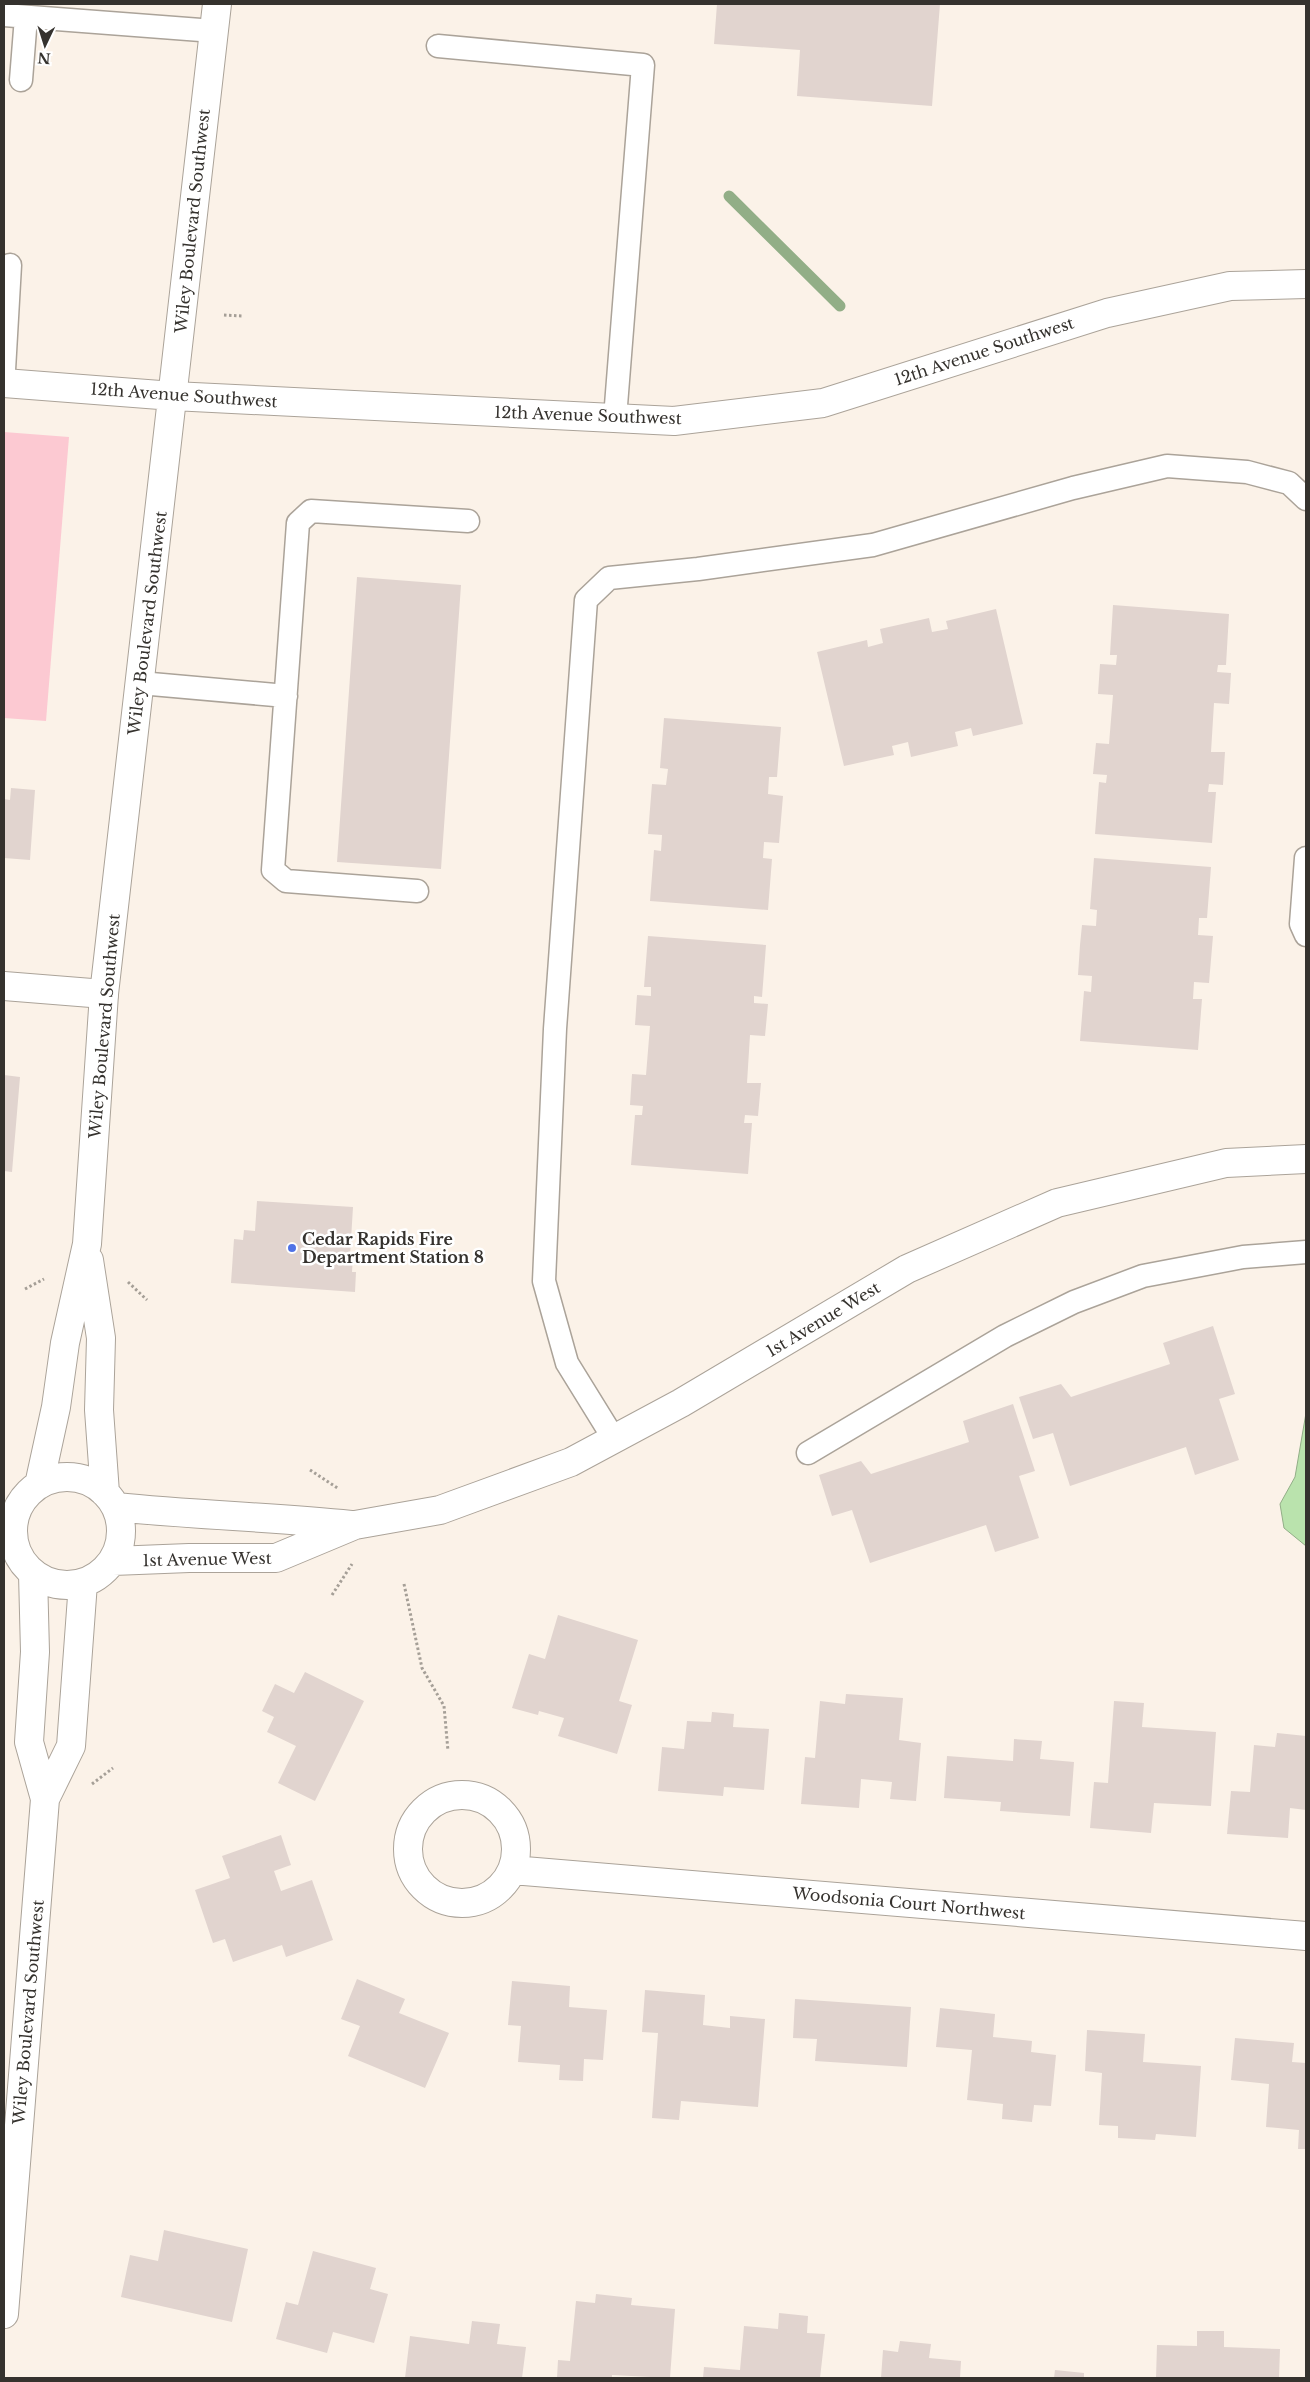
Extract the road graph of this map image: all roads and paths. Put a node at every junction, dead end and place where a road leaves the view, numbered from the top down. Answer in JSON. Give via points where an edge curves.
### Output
{"nodes":[{"id":1,"x":217,"y":4,"type":"edge"},
{"id":2,"x":15,"y":16,"type":"edge"},
{"id":3,"x":214,"y":31,"type":"junction"},
{"id":4,"x":438,"y":46,"type":"dead end"},
{"id":5,"x":21,"y":80,"type":"dead end"},
{"id":6,"x":10,"y":266,"type":"dead end"},
{"id":7,"x":1306,"y":284,"type":"edge"},
{"id":8,"x":224,"y":315,"type":"dead end"},
{"id":9,"x":243,"y":316,"type":"dead end"},
{"id":10,"x":4,"y":370,"type":"edge"},
{"id":11,"x":4,"y":383,"type":"edge"},
{"id":12,"x":173,"y":396,"type":"junction"},
{"id":13,"x":615,"y":418,"type":"junction"},
{"id":14,"x":1306,"y":499,"type":"edge"},
{"id":15,"x":468,"y":521,"type":"dead end"},
{"id":16,"x":140,"y":683,"type":"junction"},
{"id":17,"x":286,"y":696,"type":"junction"},
{"id":18,"x":1306,"y":858,"type":"edge"},
{"id":19,"x":417,"y":891,"type":"dead end"},
{"id":20,"x":1306,"y":935,"type":"edge"},
{"id":21,"x":4,"y":986,"type":"edge"},
{"id":22,"x":104,"y":994,"type":"junction"},
{"id":23,"x":1306,"y":1159,"type":"edge"},
{"id":24,"x":87,"y":1244,"type":"junction"},
{"id":25,"x":1306,"y":1252,"type":"edge"},
{"id":26,"x":614,"y":1439,"type":"junction"},
{"id":27,"x":808,"y":1453,"type":"dead end"},
{"id":28,"x":23,"y":1493,"type":"edge"},
{"id":29,"x":110,"y":1500,"type":"junction"},
{"id":30,"x":355,"y":1525,"type":"junction"},
{"id":31,"x":113,"y":1561,"type":"junction"},
{"id":32,"x":19,"y":1563,"type":"edge"},
{"id":33,"x":83,"y":1583,"type":"junction"},
{"id":34,"x":404,"y":1584,"type":"dead end"},
{"id":35,"x":448,"y":1751,"type":"dead end"},
{"id":36,"x":46,"y":1799,"type":"junction"},
{"id":37,"x":512,"y":1870,"type":"dead end"},
{"id":38,"x":1306,"y":1936,"type":"edge"},
{"id":39,"x":4,"y":2314,"type":"edge"}],
"edges":[{"from":1,"to":3,"type":"street","name":"Wiley Boulevard Southwest"},
{"from":2,"to":3,"type":"lane"},
{"from":2,"to":5,"type":"lane"},
{"from":3,"to":12,"type":"street","name":"Wiley Boulevard Southwest"},
{"from":4,"to":13,"type":"lane","via":[[647,65]]},
{"from":6,"to":10,"type":"lane"},
{"from":7,"to":13,"type":"street","name":"12th Avenue Southwest","via":[[1230,286],[1107,312],[823,403],[674,421]]},
{"from":8,"to":9,"type":"path"},
{"from":11,"to":12,"type":"street","name":"12th Avenue Southwest"},
{"from":12,"to":13,"type":"street","name":"12th Avenue Southwest"},
{"from":12,"to":16,"type":"street","name":"Wiley Boulevard Southwest"},
{"from":14,"to":26,"type":"lane","via":[[1289,483],[1247,472],[1167,466],[1073,488],[873,544],[609,578],[586,600],[555,1029],[544,1281],[567,1363]]},
{"from":15,"to":17,"type":"lane","via":[[311,511],[298,523]]},
{"from":16,"to":17,"type":"lane"},
{"from":16,"to":22,"type":"street","name":"Wiley Boulevard Southwest"},
{"from":17,"to":19,"type":"lane","via":[[273,870],[286,881]]},
{"from":18,"to":20,"type":"lane","via":[[1301,924]]},
{"from":21,"to":22,"type":"street"},
{"from":22,"to":24,"type":"street","name":"Wiley Boulevard Southwest"},
{"from":23,"to":26,"type":"street","name":"1st Avenue West","via":[[1226,1163],[1057,1204],[907,1269],[681,1404]]},
{"from":24,"to":28,"type":"street","name":"Wiley Boulevard Southwest","via":[[65,1343],[56,1407]]},
{"from":24,"to":29,"type":"street","name":"Wiley Boulevard Southwest","via":[[101,1338],[99,1410]]},
{"from":25,"to":27,"type":"lane","via":[[1243,1257],[1143,1276],[1074,1302],[1005,1336]]},
{"from":26,"to":30,"type":"street","name":"1st Avenue West","via":[[571,1462],[440,1510]]},
{"from":28,"to":29,"type":"street","via":[[55,1478],[72,1477],[90,1482]]},
{"from":28,"to":32,"type":"street","via":[[13,1528]]},
{"from":29,"to":30,"type":"street","name":"1st Avenue West","via":[[191,1515],[263,1516]]},
{"from":29,"to":31,"type":"street","via":[[121,1526],[120,1544]]},
{"from":30,"to":31,"type":"street","name":"1st Avenue West","via":[[276,1558]]},
{"from":31,"to":33,"type":"street","via":[[100,1575]]},
{"from":32,"to":33,"type":"street","via":[[48,1582],[65,1585]]},
{"from":32,"to":36,"type":"street","name":"Wiley Boulevard Southwest","via":[[35,1652],[29,1742]]},
{"from":33,"to":36,"type":"street","name":"Wiley Boulevard Southwest","via":[[71,1746]]},
{"from":34,"to":35,"type":"path","via":[[422,1668],[444,1706]]},
{"from":36,"to":39,"type":"street","name":"Wiley Boulevard Southwest"},
{"from":37,"to":38,"type":"street","name":"Woodsonia Court Northwest"}]}
